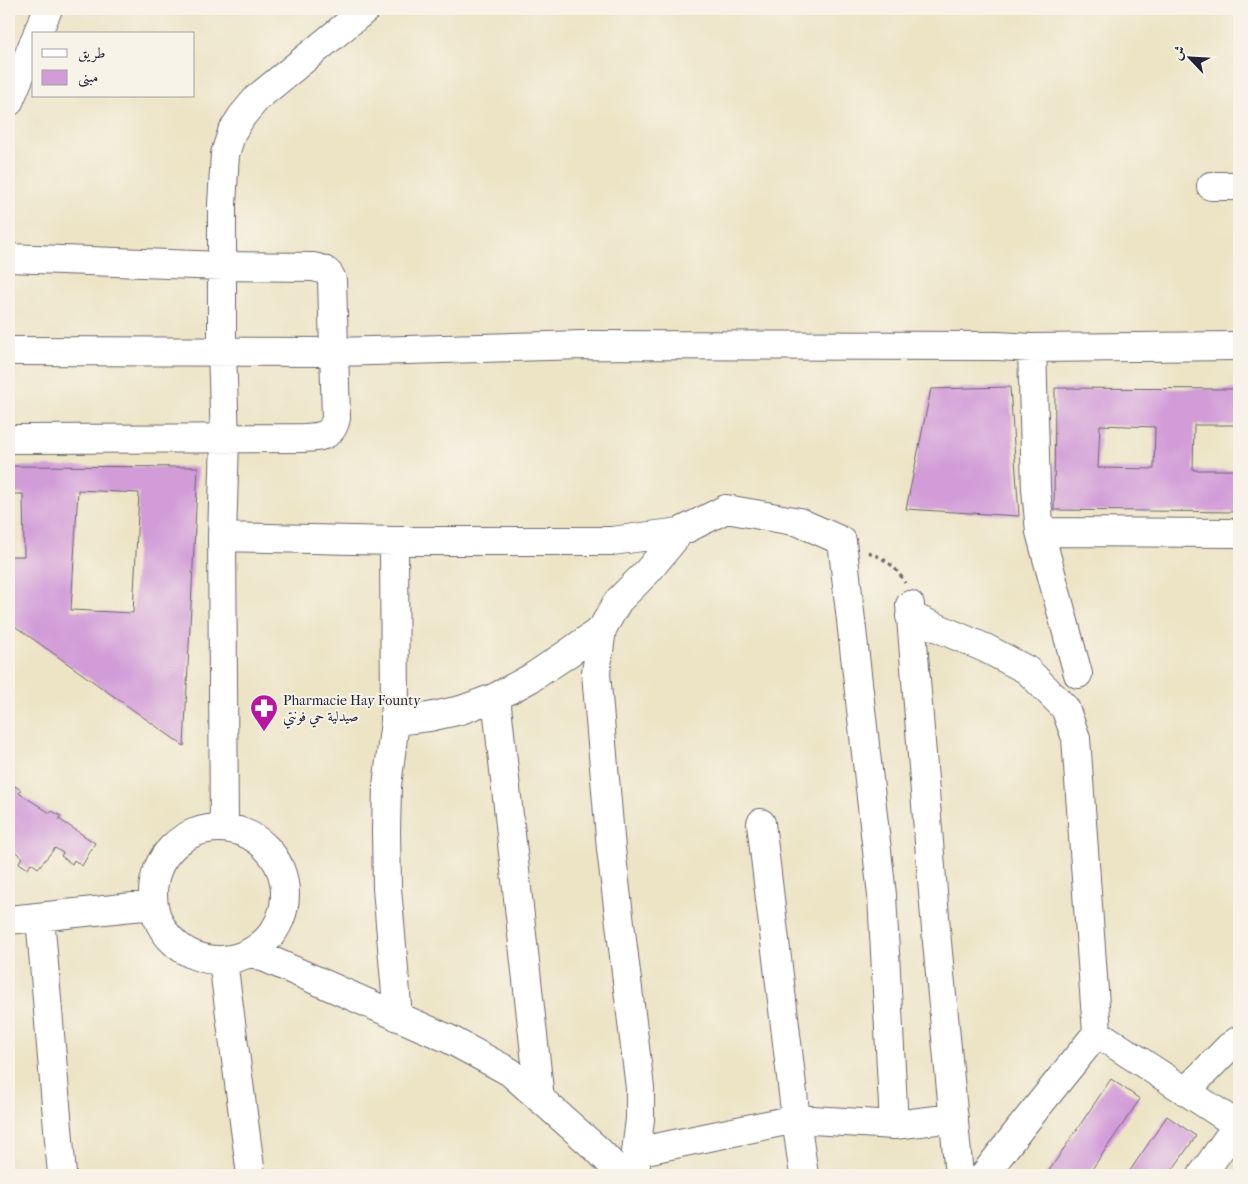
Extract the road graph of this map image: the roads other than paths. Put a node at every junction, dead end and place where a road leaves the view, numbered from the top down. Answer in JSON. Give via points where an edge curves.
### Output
{"nodes":[{"id":1,"x":48,"y":9,"type":"edge"},
{"id":2,"x":366,"y":9,"type":"edge"},
{"id":3,"x":38,"y":32,"type":"edge"},
{"id":4,"x":32,"y":47,"type":"edge"},
{"id":5,"x":9,"y":102,"type":"edge"},
{"id":6,"x":1211,"y":186,"type":"dead end"},
{"id":7,"x":1239,"y":186,"type":"edge"},
{"id":8,"x":9,"y":258,"type":"edge"},
{"id":9,"x":222,"y":266,"type":"junction"},
{"id":10,"x":1239,"y":346,"type":"edge"},
{"id":11,"x":1032,"y":348,"type":"junction"},
{"id":12,"x":10,"y":350,"type":"edge"},
{"id":13,"x":222,"y":350,"type":"junction"},
{"id":14,"x":335,"y":352,"type":"junction"},
{"id":15,"x":9,"y":439,"type":"edge"},
{"id":16,"x":225,"y":440,"type":"junction"},
{"id":17,"x":680,"y":532,"type":"junction"},
{"id":18,"x":1040,"y":532,"type":"junction"},
{"id":19,"x":1239,"y":533,"type":"edge"},
{"id":20,"x":222,"y":537,"type":"junction"},
{"id":21,"x":394,"y":541,"type":"junction"},
{"id":22,"x":602,"y":629,"type":"junction"},
{"id":23,"x":1078,"y":674,"type":"dead end"},
{"id":24,"x":496,"y":697,"type":"junction"},
{"id":25,"x":395,"y":721,"type":"junction"},
{"id":26,"x":761,"y":823,"type":"dead end"},
{"id":27,"x":224,"y":828,"type":"junction"},
{"id":28,"x":152,"y":905,"type":"junction"},
{"id":29,"x":40,"y":917,"type":"junction"},
{"id":30,"x":9,"y":920,"type":"edge"},
{"id":31,"x":252,"y":952,"type":"junction"},
{"id":32,"x":223,"y":961,"type":"junction"},
{"id":33,"x":398,"y":1017,"type":"junction"},
{"id":34,"x":1097,"y":1033,"type":"junction"},
{"id":35,"x":1239,"y":1040,"type":"edge"},
{"id":36,"x":1186,"y":1091,"type":"junction"},
{"id":37,"x":540,"y":1099,"type":"junction"},
{"id":38,"x":954,"y":1118,"type":"junction"},
{"id":39,"x":796,"y":1119,"type":"junction"},
{"id":40,"x":894,"y":1125,"type":"junction"},
{"id":41,"x":1238,"y":1126,"type":"edge"},
{"id":42,"x":636,"y":1163,"type":"edge"},
{"id":43,"x":62,"y":1175,"type":"edge"},
{"id":44,"x":251,"y":1175,"type":"edge"},
{"id":45,"x":622,"y":1175,"type":"edge"},
{"id":46,"x":804,"y":1175,"type":"edge"},
{"id":47,"x":959,"y":1175,"type":"edge"},
{"id":48,"x":984,"y":1175,"type":"edge"},
{"id":49,"x":1202,"y":1175,"type":"edge"}],
"edges":[{"from":1,"to":3,"type":"street"},
{"from":2,"to":9,"type":"street","via":[[257,98],[232,132],[225,154]]},
{"from":4,"to":5,"type":"street"},
{"from":6,"to":7,"type":"street"},
{"from":8,"to":9,"type":"street"},
{"from":9,"to":13,"type":"street"},
{"from":9,"to":14,"type":"street","via":[[314,267],[326,270],[332,280]]},
{"from":10,"to":11,"type":"street"},
{"from":11,"to":14,"type":"street","via":[[584,345]]},
{"from":11,"to":18,"type":"street"},
{"from":12,"to":13,"type":"street"},
{"from":13,"to":14,"type":"street"},
{"from":13,"to":16,"type":"street"},
{"from":14,"to":16,"type":"street","via":[[336,418],[330,431],[304,438]]},
{"from":15,"to":16,"type":"street"},
{"from":16,"to":20,"type":"street"},
{"from":17,"to":21,"type":"street","via":[[612,541]]},
{"from":17,"to":22,"type":"street","via":[[618,601]]},
{"from":17,"to":40,"type":"street","via":[[726,509],[799,522],[842,541],[882,894]]},
{"from":18,"to":19,"type":"street"},
{"from":18,"to":23,"type":"street"},
{"from":20,"to":21,"type":"street"},
{"from":20,"to":27,"type":"street"},
{"from":21,"to":25,"type":"street"},
{"from":22,"to":24,"type":"street","via":[[531,678]]},
{"from":22,"to":42,"type":"street","via":[[596,673],[611,849],[640,1088]]},
{"from":24,"to":25,"type":"street","via":[[461,710]]},
{"from":24,"to":37,"type":"street"},
{"from":25,"to":33,"type":"street","via":[[387,786],[386,831],[387,888]]},
{"from":26,"to":39,"type":"street"},
{"from":27,"to":28,"type":"street","via":[[204,829],[185,837],[169,850],[158,867],[152,887]]},
{"from":27,"to":31,"type":"street","via":[[245,833],[262,844],[276,860],[283,879],[285,900],[280,920],[268,938]]},
{"from":28,"to":29,"type":"street"},
{"from":28,"to":32,"type":"street","via":[[162,930],[178,947],[199,958]]},
{"from":29,"to":30,"type":"street"},
{"from":29,"to":43,"type":"street"},
{"from":31,"to":32,"type":"street"},
{"from":31,"to":33,"type":"street"},
{"from":32,"to":44,"type":"street"},
{"from":33,"to":37,"type":"street","via":[[449,1039],[510,1072]]},
{"from":34,"to":36,"type":"street"},
{"from":34,"to":38,"type":"street","via":[[1076,738],[1065,708],[1027,670],[910,610]]},
{"from":34,"to":48,"type":"street"},
{"from":35,"to":36,"type":"street"},
{"from":36,"to":41,"type":"street"},
{"from":37,"to":45,"type":"street"},
{"from":38,"to":40,"type":"street"},
{"from":38,"to":47,"type":"street"},
{"from":39,"to":40,"type":"street"},
{"from":39,"to":42,"type":"street"},
{"from":39,"to":46,"type":"street"},
{"from":41,"to":49,"type":"street"}]}
